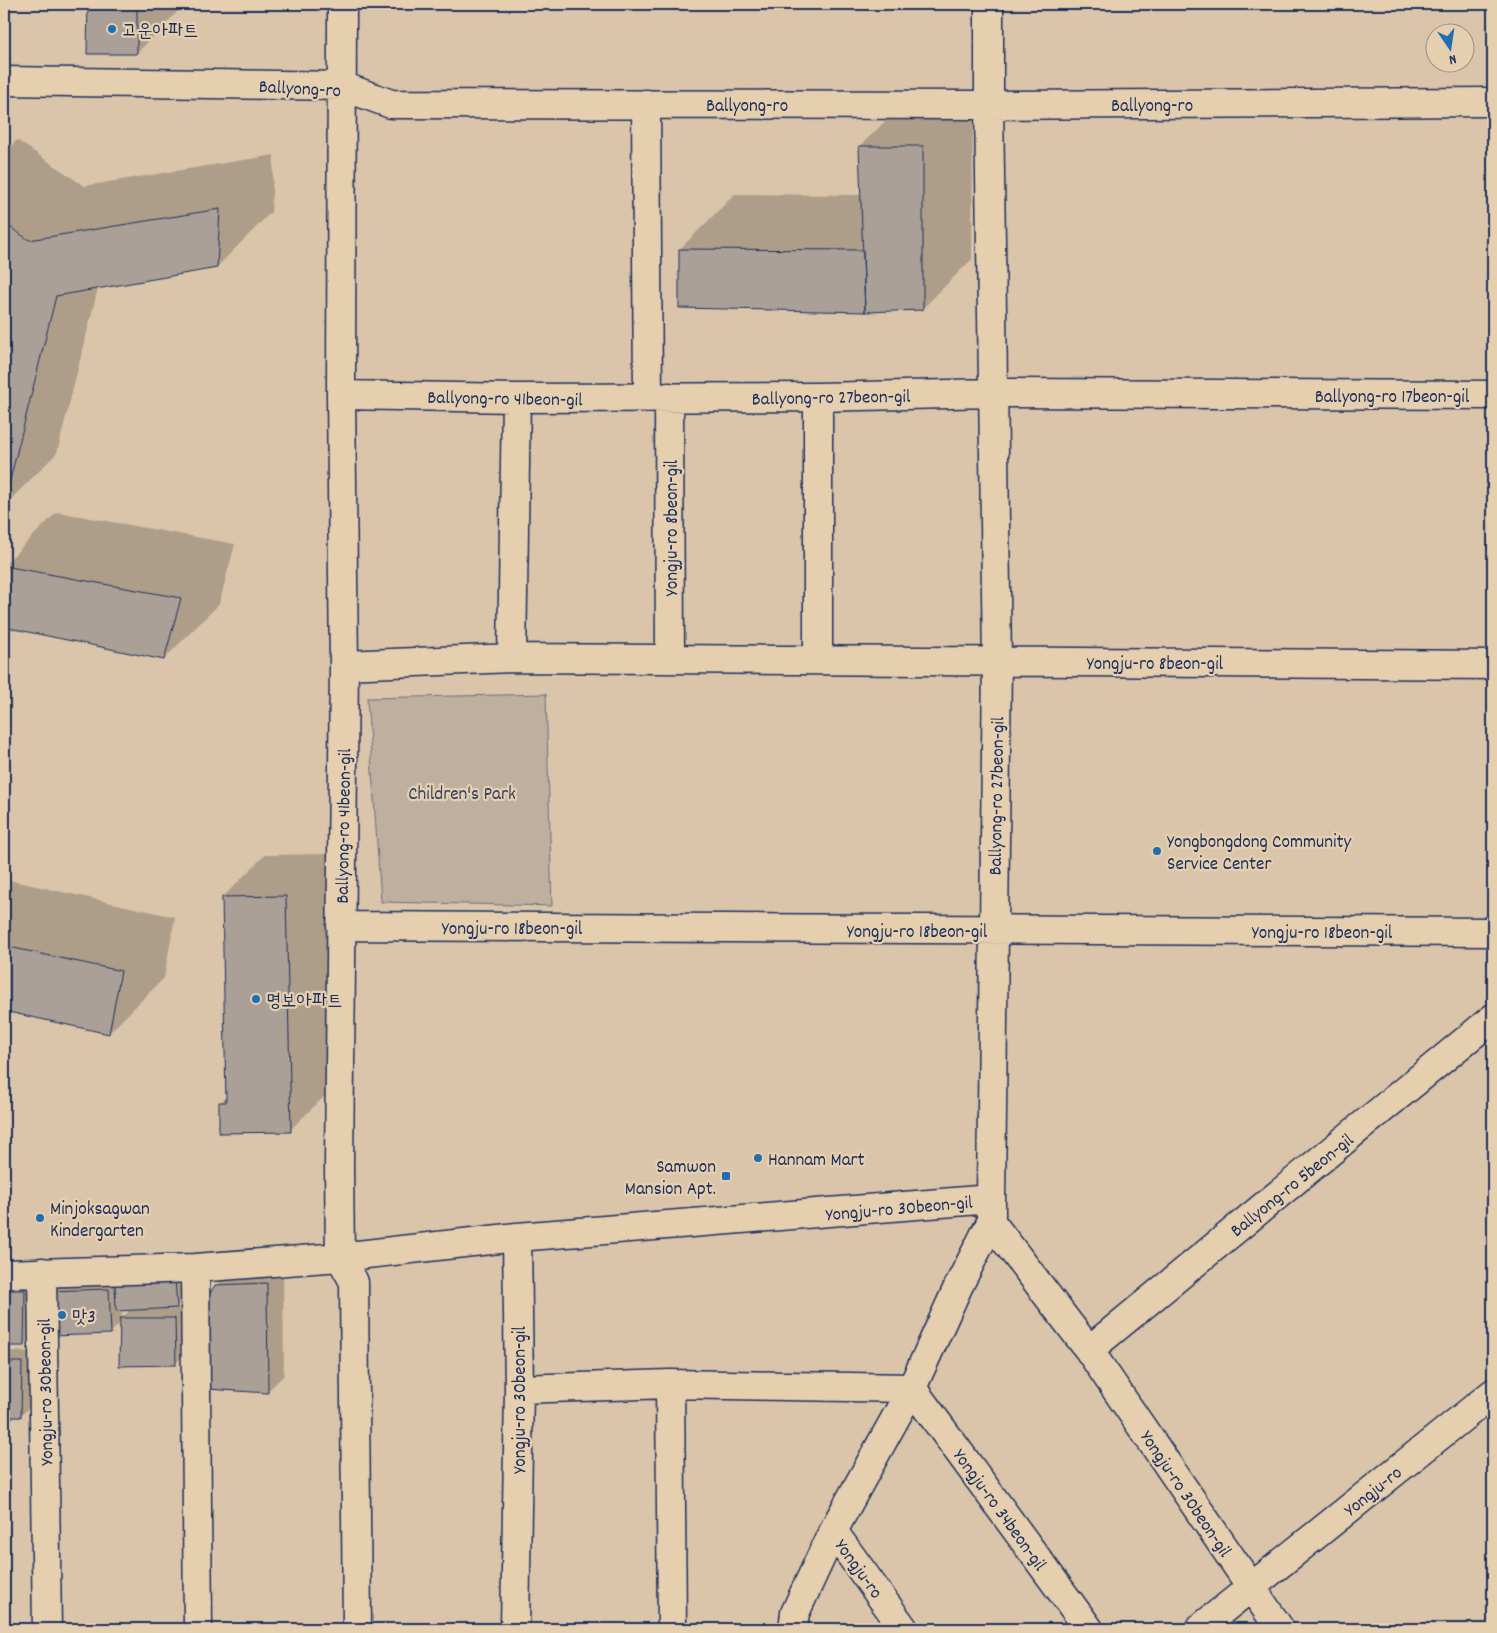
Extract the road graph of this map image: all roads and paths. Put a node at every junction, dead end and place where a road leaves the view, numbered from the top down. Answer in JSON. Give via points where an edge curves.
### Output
{"nodes":[{"id":1,"x":342,"y":4,"type":"edge"},
{"id":2,"x":989,"y":4,"type":"edge"},
{"id":3,"x":4,"y":81,"type":"edge"},
{"id":4,"x":342,"y":86,"type":"junction"},
{"id":5,"x":1493,"y":102,"type":"edge"},
{"id":6,"x":646,"y":104,"type":"junction"},
{"id":7,"x":989,"y":105,"type":"junction"},
{"id":8,"x":993,"y":393,"type":"junction"},
{"id":9,"x":341,"y":395,"type":"junction"},
{"id":10,"x":1291,"y":395,"type":"joint"},
{"id":11,"x":1493,"y":395,"type":"edge"},
{"id":12,"x":658,"y":397,"type":"junction"},
{"id":13,"x":818,"y":397,"type":"junction"},
{"id":14,"x":516,"y":398,"type":"junction"},
{"id":15,"x":512,"y":658,"type":"junction"},
{"id":16,"x":670,"y":659,"type":"junction"},
{"id":17,"x":818,"y":660,"type":"junction"},
{"id":18,"x":997,"y":661,"type":"junction"},
{"id":19,"x":344,"y":665,"type":"junction"},
{"id":20,"x":1493,"y":665,"type":"edge"},
{"id":21,"x":341,"y":926,"type":"junction"},
{"id":22,"x":994,"y":930,"type":"junction"},
{"id":23,"x":1493,"y":932,"type":"edge"},
{"id":24,"x":1493,"y":1018,"type":"edge"},
{"id":25,"x":991,"y":1211,"type":"junction"},
{"id":26,"x":517,"y":1237,"type":"junction"},
{"id":27,"x":340,"y":1257,"type":"junction"},
{"id":28,"x":195,"y":1268,"type":"junction"},
{"id":29,"x":42,"y":1272,"type":"junction"},
{"id":30,"x":4,"y":1274,"type":"edge"},
{"id":31,"x":1089,"y":1350,"type":"junction"},
{"id":32,"x":670,"y":1384,"type":"junction"},
{"id":33,"x":912,"y":1388,"type":"junction"},
{"id":34,"x":519,"y":1389,"type":"junction"},
{"id":35,"x":1493,"y":1393,"type":"edge"},
{"id":36,"x":833,"y":1531,"type":"junction"},
{"id":37,"x":1251,"y":1586,"type":"junction"},
{"id":38,"x":46,"y":1629,"type":"edge"},
{"id":39,"x":198,"y":1629,"type":"edge"},
{"id":40,"x":357,"y":1629,"type":"edge"},
{"id":41,"x":515,"y":1629,"type":"edge"},
{"id":42,"x":672,"y":1629,"type":"edge"},
{"id":43,"x":793,"y":1629,"type":"edge"},
{"id":44,"x":904,"y":1629,"type":"edge"},
{"id":45,"x":1088,"y":1629,"type":"edge"},
{"id":46,"x":1199,"y":1629,"type":"edge"},
{"id":47,"x":1280,"y":1629,"type":"edge"}],
"edges":[{"from":1,"to":4,"type":"street","name":"Ballyong-ro 41beon-gil"},
{"from":2,"to":7,"type":"street","name":"Ballyong-ro 27beon-gil"},
{"from":3,"to":4,"type":"street","name":"Ballyong-ro"},
{"from":4,"to":6,"type":"street","name":"Ballyong-ro","via":[[391,104]]},
{"from":4,"to":9,"type":"street","name":"Ballyong-ro 41beon-gil"},
{"from":5,"to":7,"type":"street","name":"Ballyong-ro"},
{"from":6,"to":7,"type":"street","name":"Ballyong-ro"},
{"from":6,"to":12,"type":"street","name":"Yongju-ro 8beon-gil"},
{"from":7,"to":8,"type":"street","name":"Ballyong-ro 27beon-gil"},
{"from":8,"to":10,"type":"street","name":"Ballyong-ro 27beon-gil"},
{"from":8,"to":13,"type":"street","name":"Ballyong-ro 27beon-gil"},
{"from":8,"to":18,"type":"street","name":"Ballyong-ro 27beon-gil"},
{"from":9,"to":14,"type":"street","name":"Ballyong-ro 41beon-gil"},
{"from":9,"to":19,"type":"street","name":"Ballyong-ro 41beon-gil"},
{"from":10,"to":11,"type":"street","name":"Ballyong-ro 17beon-gil"},
{"from":12,"to":13,"type":"street","name":"Ballyong-ro 27beon-gil"},
{"from":12,"to":14,"type":"street","name":"Ballyong-ro 41beon-gil"},
{"from":12,"to":16,"type":"street","name":"Yongju-ro 8beon-gil"},
{"from":13,"to":17,"type":"street"},
{"from":14,"to":15,"type":"street"},
{"from":15,"to":16,"type":"street","name":"Yongju-ro 8beon-gil"},
{"from":15,"to":19,"type":"street","name":"Yongju-ro 8beon-gil"},
{"from":16,"to":17,"type":"street","name":"Yongju-ro 8beon-gil"},
{"from":17,"to":18,"type":"street","name":"Yongju-ro 8beon-gil"},
{"from":18,"to":20,"type":"street","name":"Yongju-ro 8beon-gil"},
{"from":18,"to":22,"type":"street","name":"Ballyong-ro 27beon-gil"},
{"from":19,"to":21,"type":"street","name":"Ballyong-ro 41beon-gil"},
{"from":21,"to":22,"type":"street","name":"Yongju-ro 18beon-gil"},
{"from":21,"to":27,"type":"street","name":"Ballyong-ro 41beon-gil"},
{"from":22,"to":23,"type":"street","name":"Yongju-ro 18beon-gil"},
{"from":22,"to":25,"type":"street","name":"Ballyong-ro 27beon-gil"},
{"from":24,"to":31,"type":"street","name":"Ballyong-ro 5beon-gil"},
{"from":25,"to":26,"type":"street","name":"Yongju-ro 30beon-gil"},
{"from":25,"to":31,"type":"street","name":"Yongju-ro 30beon-gil"},
{"from":25,"to":33,"type":"street"},
{"from":26,"to":27,"type":"street","name":"Yongju-ro 30beon-gil"},
{"from":26,"to":34,"type":"street","name":"Yongju-ro 30beon-gil"},
{"from":27,"to":28,"type":"street","name":"Yongju-ro 30beon-gil"},
{"from":27,"to":40,"type":"street","via":[[354,1282]]},
{"from":28,"to":29,"type":"street","name":"Yongju-ro 30beon-gil"},
{"from":28,"to":39,"type":"street"},
{"from":29,"to":30,"type":"street","name":"Yongju-ro 30beon-gil"},
{"from":29,"to":38,"type":"street","name":"Yongju-ro 30beon-gil"},
{"from":31,"to":37,"type":"street","name":"Yongju-ro 30beon-gil"},
{"from":32,"to":33,"type":"street"},
{"from":32,"to":34,"type":"street"},
{"from":32,"to":42,"type":"street"},
{"from":33,"to":36,"type":"street"},
{"from":33,"to":45,"type":"street","name":"Yongju-ro 34beon-gil"},
{"from":34,"to":41,"type":"street","name":"Yongju-ro 30beon-gil"},
{"from":35,"to":37,"type":"street","name":"Yongju-ro"},
{"from":36,"to":43,"type":"street","via":[[795,1613]]},
{"from":36,"to":44,"type":"street","name":"Yongju-ro"},
{"from":37,"to":46,"type":"street","name":"Yongju-ro"},
{"from":37,"to":47,"type":"street"}]}
